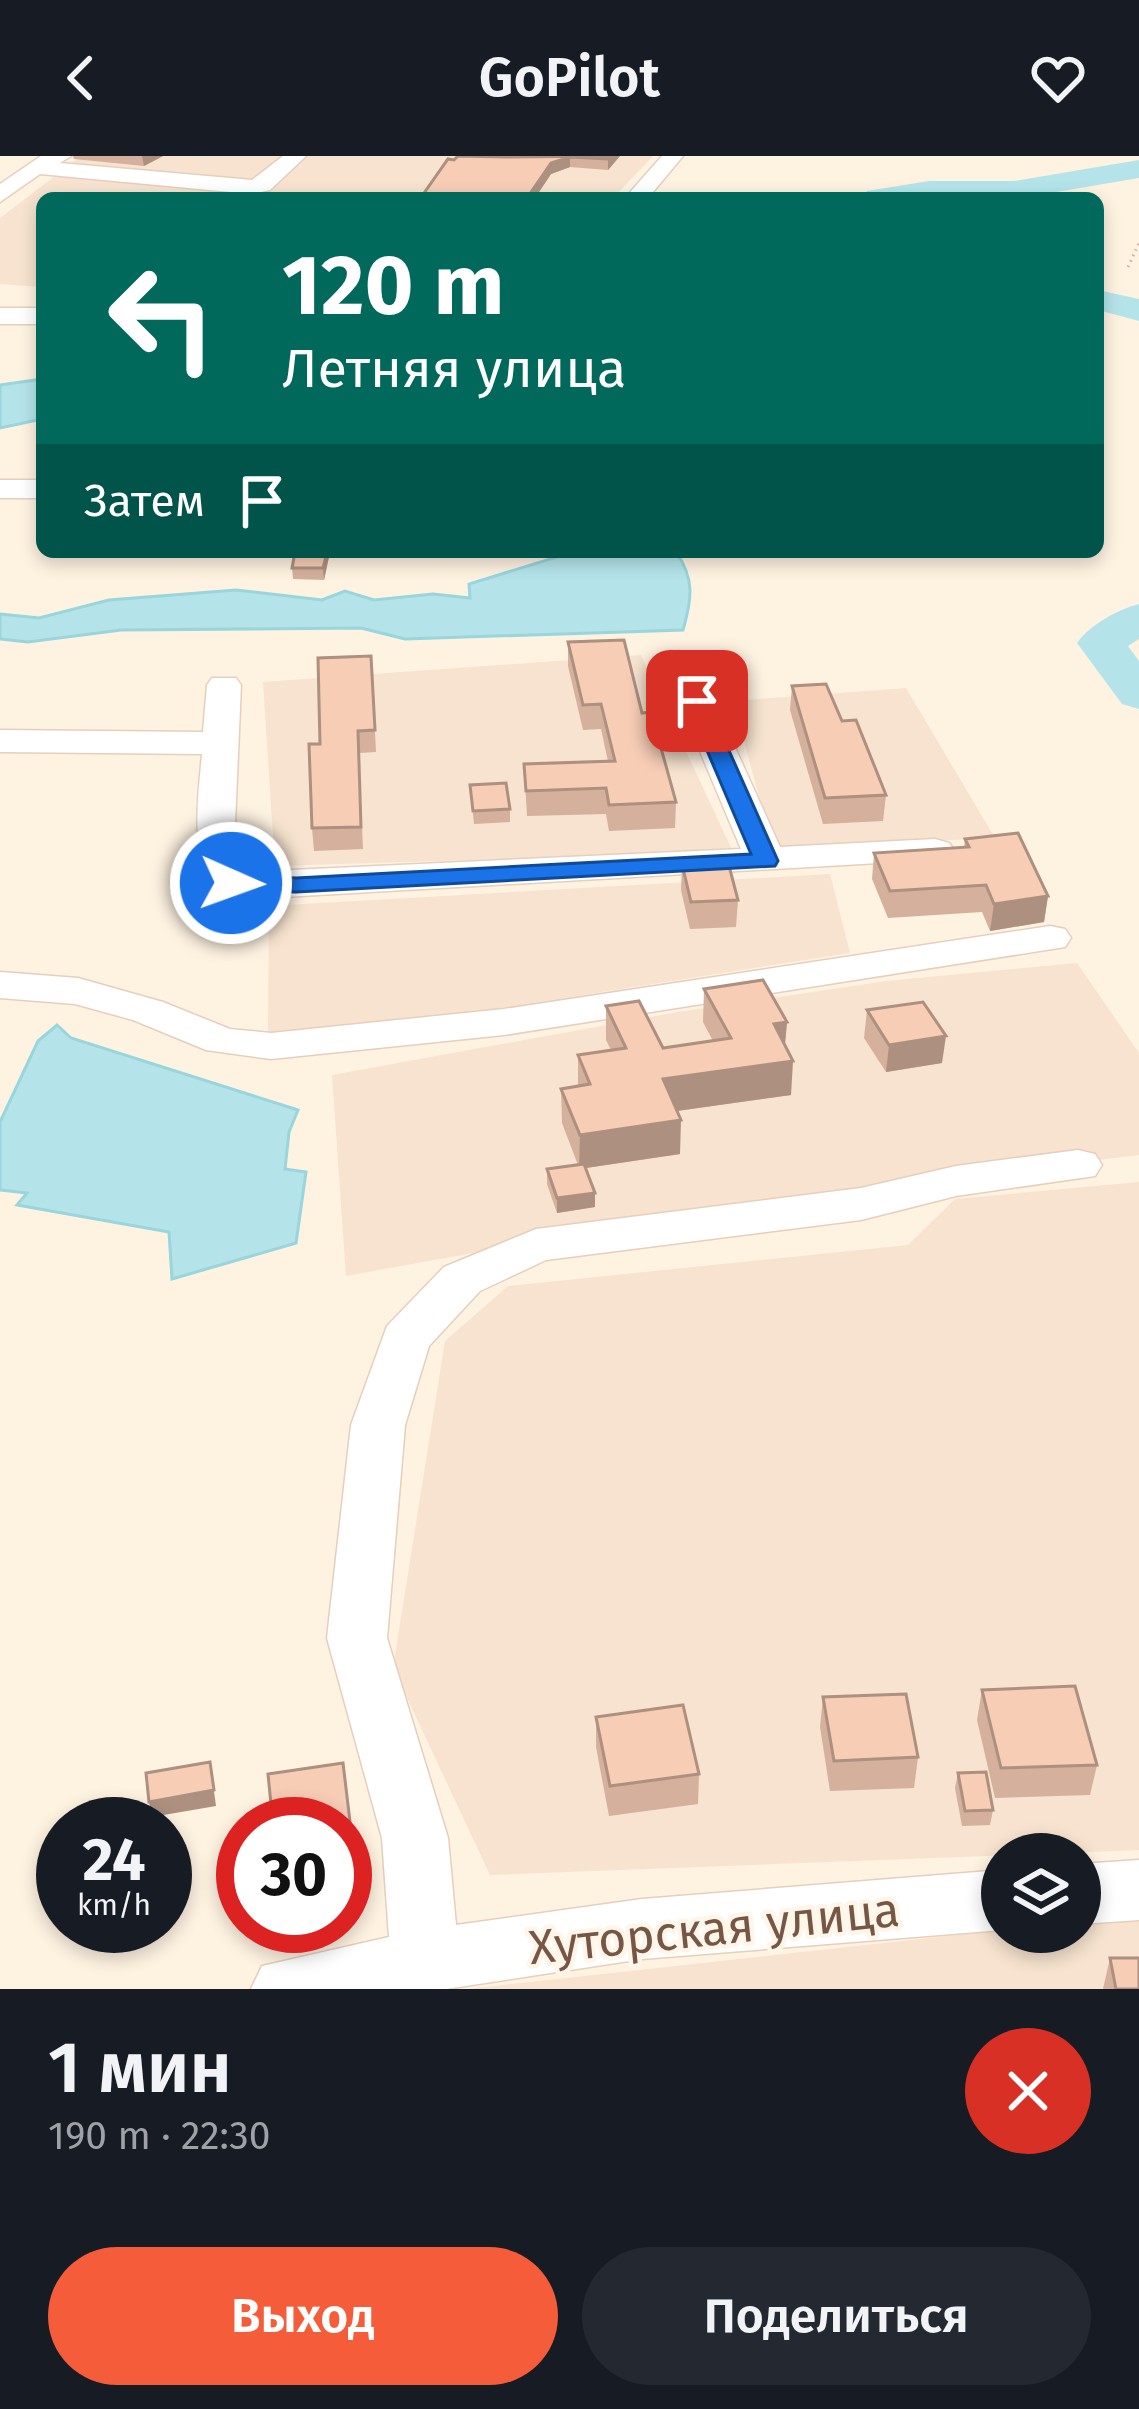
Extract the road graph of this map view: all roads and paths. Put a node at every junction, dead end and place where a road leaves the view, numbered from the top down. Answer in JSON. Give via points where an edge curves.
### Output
{"nodes":[{"id":1,"x":296,"y":156,"type":"edge"},
{"id":2,"x":673,"y":156,"type":"edge"},
{"id":3,"x":0,"y":158,"type":"edge"},
{"id":4,"x":48,"y":162,"type":"edge"},
{"id":5,"x":641,"y":192,"type":"edge"},
{"id":6,"x":0,"y":195,"type":"edge"},
{"id":7,"x":1139,"y":243,"type":"edge"},
{"id":8,"x":1128,"y":267,"type":"dead end"},
{"id":9,"x":0,"y":316,"type":"edge"},
{"id":10,"x":36,"y":316,"type":"edge"},
{"id":11,"x":0,"y":489,"type":"edge"},
{"id":12,"x":36,"y":489,"type":"edge"},
{"id":13,"x":679,"y":661,"type":"dead end"},
{"id":14,"x":224,"y":685,"type":"dead end"},
{"id":15,"x":0,"y":741,"type":"edge"},
{"id":16,"x":220,"y":742,"type":"junction"},
{"id":17,"x":975,"y":849,"type":"edge"},
{"id":18,"x":766,"y":861,"type":"junction"},
{"id":19,"x":1050,"y":938,"type":"dead end"},
{"id":20,"x":0,"y":985,"type":"edge"},
{"id":21,"x":1078,"y":1165,"type":"dead end"},
{"id":22,"x":1139,"y":1890,"type":"edge"},
{"id":23,"x":1101,"y":1893,"type":"edge"},
{"id":24,"x":981,"y":1902,"type":"edge"},
{"id":25,"x":424,"y":1961,"type":"junction"},
{"id":26,"x":286,"y":1989,"type":"edge"}],
"edges":[{"from":1,"to":4,"type":"street","via":[[252,187]]},
{"from":2,"to":5,"type":"street"},
{"from":3,"to":4,"type":"street"},
{"from":4,"to":6,"type":"street"},
{"from":7,"to":8,"type":"path"},
{"from":9,"to":10,"type":"street"},
{"from":11,"to":12,"type":"street"},
{"from":13,"to":18,"type":"street"},
{"from":14,"to":16,"type":"street"},
{"from":15,"to":16,"type":"street"},
{"from":16,"to":18,"type":"street","via":[[216,824],[231,883]]},
{"from":17,"to":18,"type":"street"},
{"from":19,"to":20,"type":"street","via":[[526,1019],[271,1046],[222,1041],[78,991]]},
{"from":21,"to":25,"type":"street","via":[[861,1204],[536,1245],[462,1279],[405,1340],[378,1425],[357,1638],[415,1838]]},
{"from":22,"to":23,"type":"street"},
{"from":24,"to":25,"type":"street","name":"Хуторская улица","via":[[642,1929]]},
{"from":25,"to":26,"type":"street","name":"Хуторская улица"}]}
